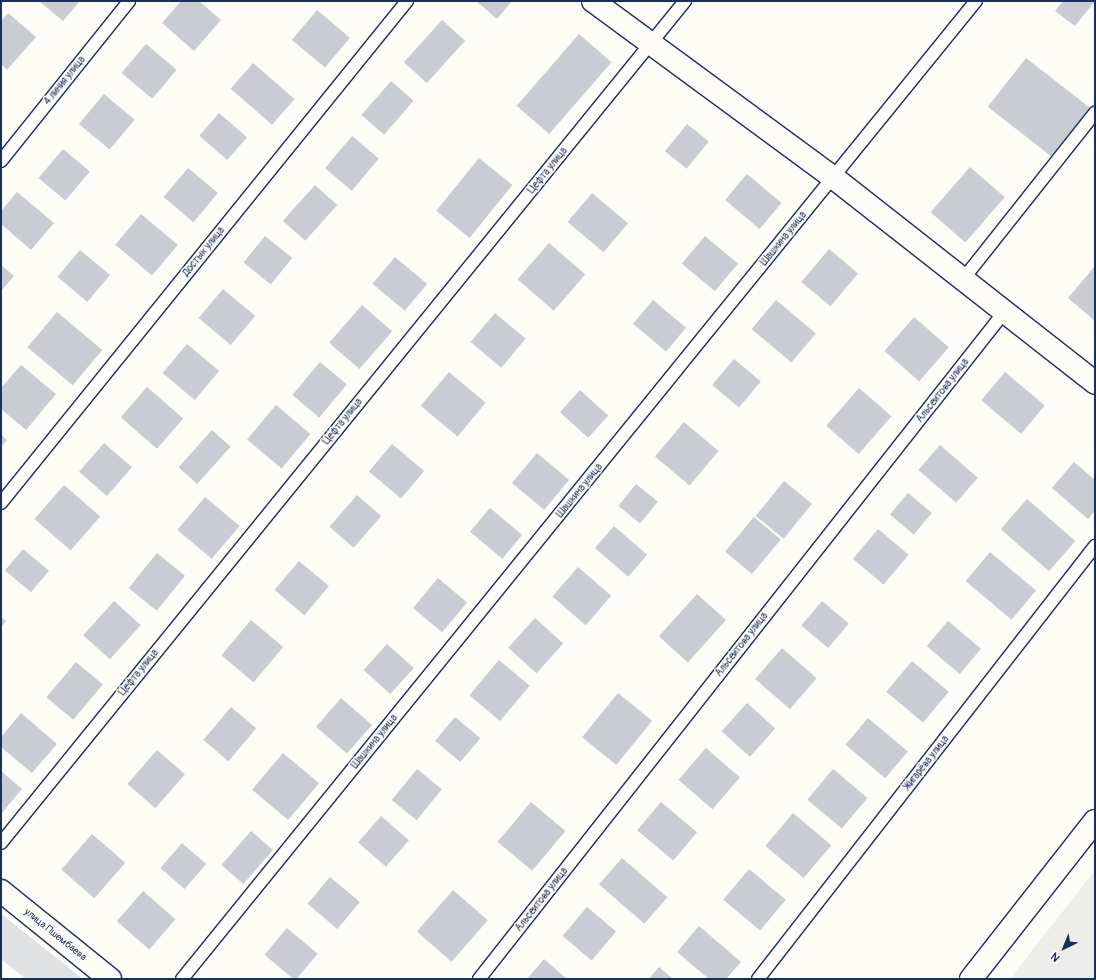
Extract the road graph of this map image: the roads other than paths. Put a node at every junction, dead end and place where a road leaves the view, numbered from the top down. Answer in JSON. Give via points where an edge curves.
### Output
{"nodes":[{"id":1,"x":130,"y":1,"type":"edge"},
{"id":2,"x":407,"y":1,"type":"edge"},
{"id":3,"x":593,"y":1,"type":"edge"},
{"id":4,"x":685,"y":1,"type":"edge"},
{"id":5,"x":976,"y":1,"type":"edge"},
{"id":6,"x":651,"y":44,"type":"junction"},
{"id":7,"x":1095,"y":113,"type":"edge"},
{"id":8,"x":1,"y":160,"type":"edge"},
{"id":9,"x":834,"y":178,"type":"junction"},
{"id":10,"x":964,"y":278,"type":"junction"},
{"id":11,"x":1006,"y":311,"type":"junction"},
{"id":12,"x":1095,"y":383,"type":"edge"},
{"id":13,"x":1,"y":503,"type":"edge"},
{"id":14,"x":1095,"y":546,"type":"edge"},
{"id":15,"x":1095,"y":821,"type":"edge"},
{"id":16,"x":1,"y":843,"type":"edge"},
{"id":17,"x":1,"y":891,"type":"edge"},
{"id":18,"x":110,"y":979,"type":"edge"},
{"id":19,"x":182,"y":979,"type":"edge"},
{"id":20,"x":479,"y":979,"type":"edge"},
{"id":21,"x":758,"y":979,"type":"edge"},
{"id":22,"x":972,"y":979,"type":"edge"}],
"edges":[{"from":1,"to":8,"type":"lane","name":"4 линия улица"},
{"from":2,"to":13,"type":"lane","name":"Достык улица"},
{"from":3,"to":6,"type":"street"},
{"from":4,"to":6,"type":"lane","name":"Цефта улица"},
{"from":5,"to":9,"type":"lane","name":"Шашкина улица"},
{"from":6,"to":9,"type":"street"},
{"from":6,"to":16,"type":"lane","name":"Цефта улица"},
{"from":7,"to":10,"type":"lane"},
{"from":9,"to":10,"type":"street"},
{"from":9,"to":19,"type":"lane","name":"Шашкина улица"},
{"from":10,"to":11,"type":"street"},
{"from":11,"to":12,"type":"street"},
{"from":11,"to":20,"type":"lane","name":"Альсеитова улица"},
{"from":14,"to":21,"type":"lane","name":"Жигарёва улица"},
{"from":15,"to":22,"type":"street"},
{"from":17,"to":18,"type":"street","name":"улица Пшембаева"}]}
